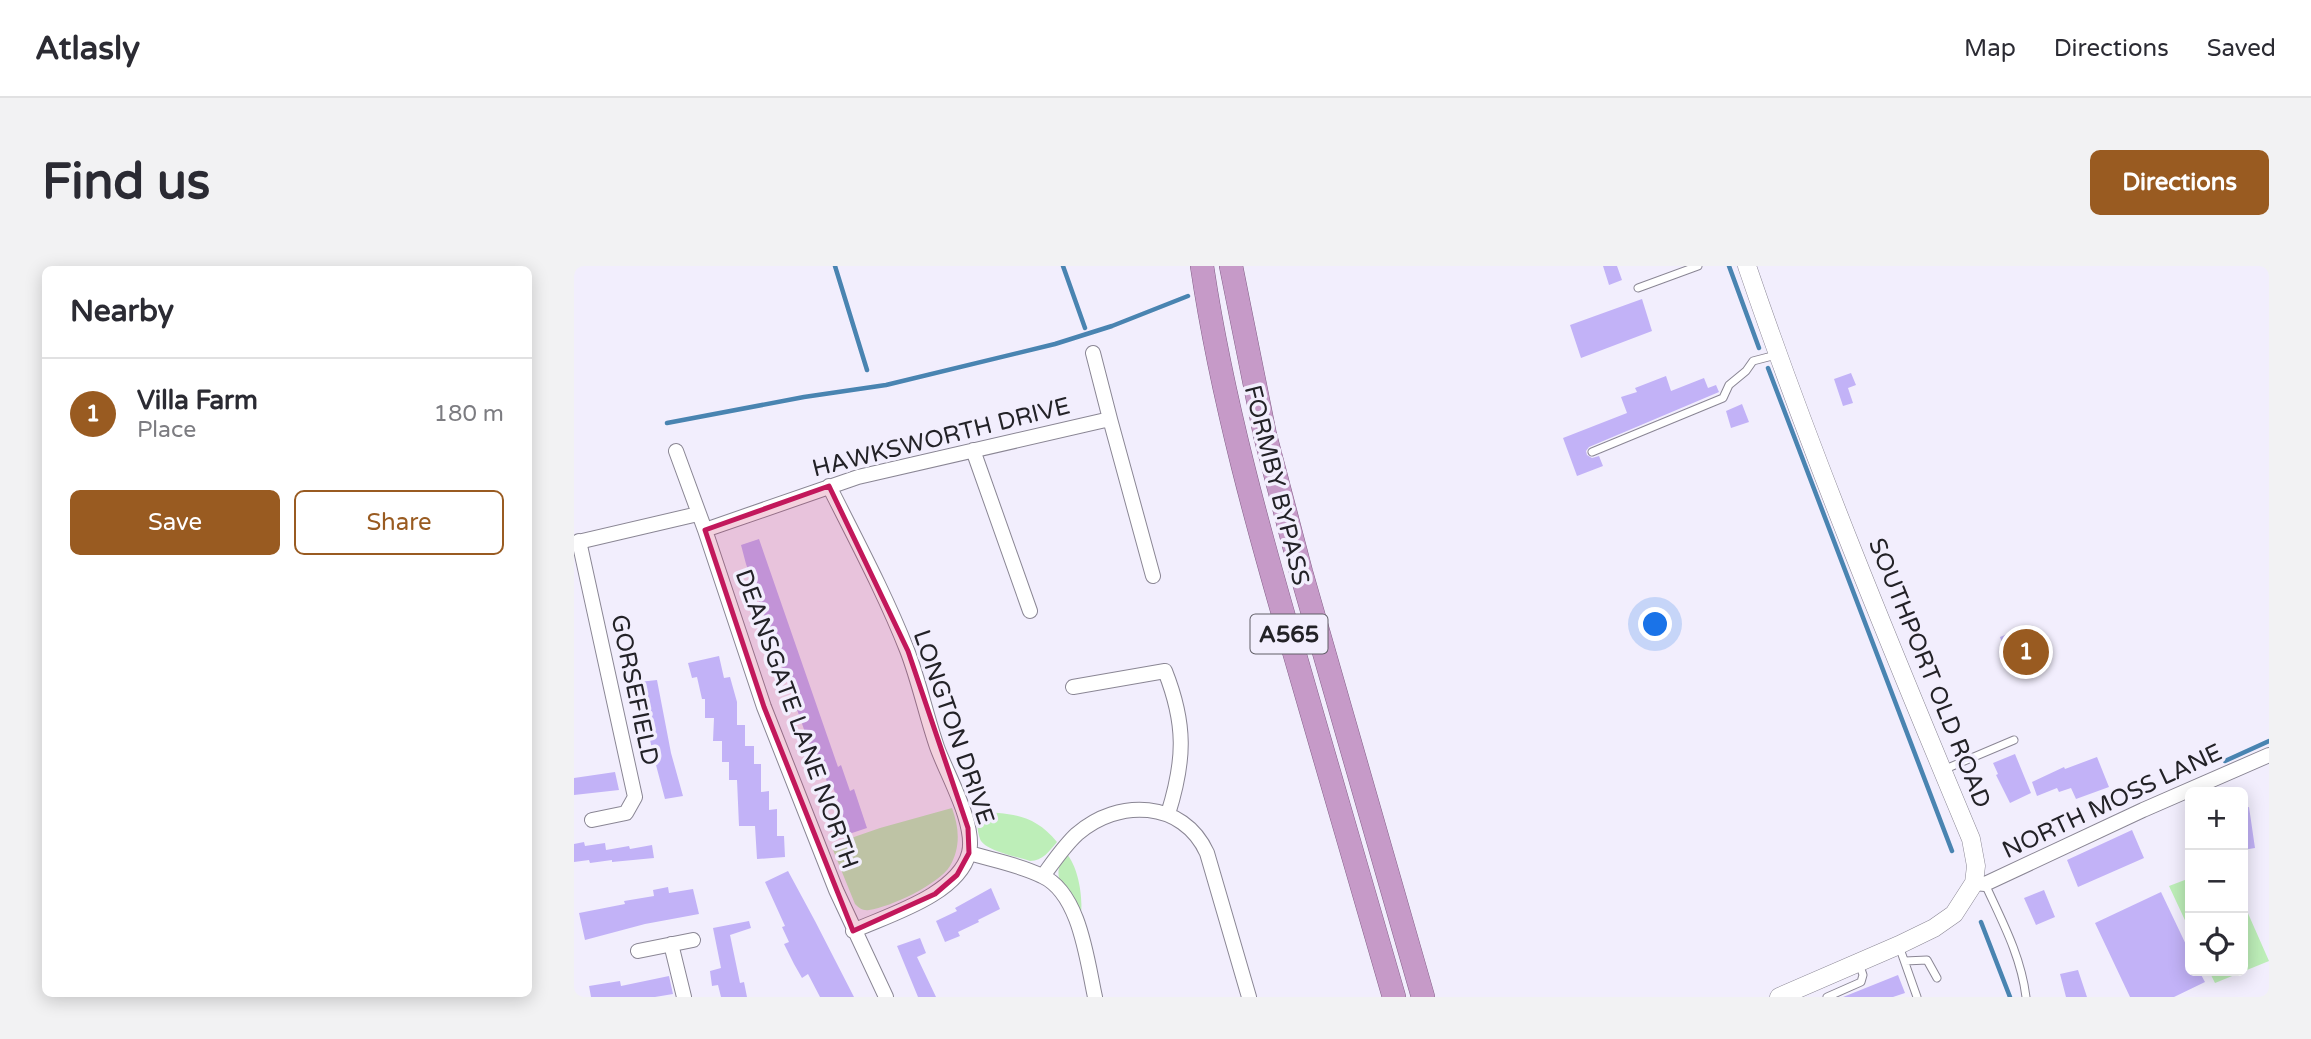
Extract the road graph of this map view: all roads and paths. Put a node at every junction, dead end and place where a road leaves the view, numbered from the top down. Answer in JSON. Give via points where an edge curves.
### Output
{"nodes":[{"id":1,"x":1202,"y":266,"type":"edge"},
{"id":2,"x":1231,"y":266,"type":"edge"},
{"id":3,"x":1698,"y":266,"type":"edge"},
{"id":4,"x":1747,"y":266,"type":"edge"},
{"id":5,"x":1638,"y":288,"type":"dead end"},
{"id":6,"x":1093,"y":353,"type":"dead end"},
{"id":7,"x":1777,"y":354,"type":"junction"},
{"id":8,"x":1110,"y":419,"type":"junction"},
{"id":9,"x":973,"y":450,"type":"junction"},
{"id":10,"x":676,"y":451,"type":"dead end"},
{"id":11,"x":1592,"y":452,"type":"dead end"},
{"id":12,"x":829,"y":486,"type":"junction"},
{"id":13,"x":698,"y":514,"type":"junction"},
{"id":14,"x":705,"y":530,"type":"junction"},
{"id":15,"x":577,"y":542,"type":"edge"},
{"id":16,"x":1153,"y":576,"type":"dead end"},
{"id":17,"x":1030,"y":611,"type":"dead end"},
{"id":18,"x":1073,"y":687,"type":"dead end"},
{"id":19,"x":2014,"y":740,"type":"dead end"},
{"id":20,"x":2269,"y":755,"type":"edge"},
{"id":21,"x":1942,"y":770,"type":"junction"},
{"id":22,"x":1168,"y":814,"type":"junction"},
{"id":23,"x":592,"y":820,"type":"dead end"},
{"id":24,"x":969,"y":853,"type":"junction"},
{"id":25,"x":1043,"y":876,"type":"junction"},
{"id":26,"x":1979,"y":884,"type":"junction"},
{"id":27,"x":853,"y":931,"type":"junction"},
{"id":28,"x":693,"y":940,"type":"dead end"},
{"id":29,"x":671,"y":944,"type":"junction"},
{"id":30,"x":638,"y":951,"type":"dead end"},
{"id":31,"x":1902,"y":953,"type":"junction"},
{"id":32,"x":1859,"y":962,"type":"junction"},
{"id":33,"x":1937,"y":978,"type":"dead end"},
{"id":34,"x":684,"y":997,"type":"edge"},
{"id":35,"x":886,"y":997,"type":"edge"},
{"id":36,"x":1095,"y":997,"type":"edge"},
{"id":37,"x":1249,"y":997,"type":"edge"},
{"id":38,"x":1394,"y":997,"type":"edge"},
{"id":39,"x":1423,"y":997,"type":"edge"},
{"id":40,"x":1779,"y":997,"type":"edge"},
{"id":41,"x":1827,"y":997,"type":"edge"},
{"id":42,"x":1917,"y":997,"type":"edge"},
{"id":43,"x":2026,"y":997,"type":"edge"}],
"edges":[{"from":1,"to":38,"type":"highway","name":"FORMBY BYPASS","number":"A565","via":[[1237,440],[1273,582]]},
{"from":2,"to":39,"type":"highway","name":"FORMBY BYPASS","number":"A565","via":[[1265,435]]},
{"from":3,"to":5,"type":"lane"},
{"from":4,"to":7,"type":"street","name":"SOUTHPORT OLD ROAD"},
{"from":6,"to":8,"type":"street","name":"HAWKSWORTH DRIVE"},
{"from":7,"to":11,"type":"lane","via":[[1754,361],[1729,384],[1723,398]]},
{"from":7,"to":21,"type":"street","name":"SOUTHPORT OLD ROAD"},
{"from":8,"to":9,"type":"street","name":"HAWKSWORTH DRIVE"},
{"from":8,"to":16,"type":"street","name":"HAWKSWORTH DRIVE"},
{"from":9,"to":12,"type":"street","name":"HAWKSWORTH DRIVE"},
{"from":9,"to":17,"type":"street"},
{"from":10,"to":13,"type":"street","name":"DEANSGATE LANE NORTH"},
{"from":12,"to":14,"type":"street","name":"HAWKSWORTH DRIVE"},
{"from":12,"to":24,"type":"street","name":"LONGTON DRIVE","via":[[908,651],[937,747],[962,807]]},
{"from":13,"to":14,"type":"street","name":"DEANSGATE LANE NORTH"},
{"from":13,"to":15,"type":"street"},
{"from":14,"to":27,"type":"street","name":"DEANSGATE LANE NORTH","via":[[764,708]]},
{"from":15,"to":23,"type":"street","name":"GORSEFIELD","via":[[635,796],[626,813]]},
{"from":18,"to":22,"type":"street","via":[[1166,671],[1182,746]]},
{"from":19,"to":21,"type":"lane"},
{"from":20,"to":26,"type":"street","name":"NORTH MOSS LANE"},
{"from":21,"to":26,"type":"street","name":"SOUTHPORT OLD ROAD","via":[[1971,839]]},
{"from":22,"to":25,"type":"street","via":[[1126,810],[1103,818],[1080,831]]},
{"from":22,"to":37,"type":"street","via":[[1194,833],[1207,853]]},
{"from":24,"to":25,"type":"street"},
{"from":24,"to":27,"type":"street","name":"LONGTON DRIVE","via":[[957,875],[935,894]]},
{"from":25,"to":36,"type":"street","via":[[1078,919]]},
{"from":26,"to":31,"type":"street","via":[[1944,922]]},
{"from":26,"to":43,"type":"lane","via":[[2015,951]]},
{"from":27,"to":35,"type":"street","name":"DEANSGATE LANE NORTH"},
{"from":28,"to":29,"type":"street"},
{"from":29,"to":30,"type":"street"},
{"from":29,"to":34,"type":"street"},
{"from":31,"to":32,"type":"street"},
{"from":31,"to":33,"type":"lane","via":[[1927,960]]},
{"from":31,"to":42,"type":"lane"},
{"from":32,"to":40,"type":"street","via":[[1805,990]]},
{"from":32,"to":41,"type":"lane","via":[[1861,982]]}]}
